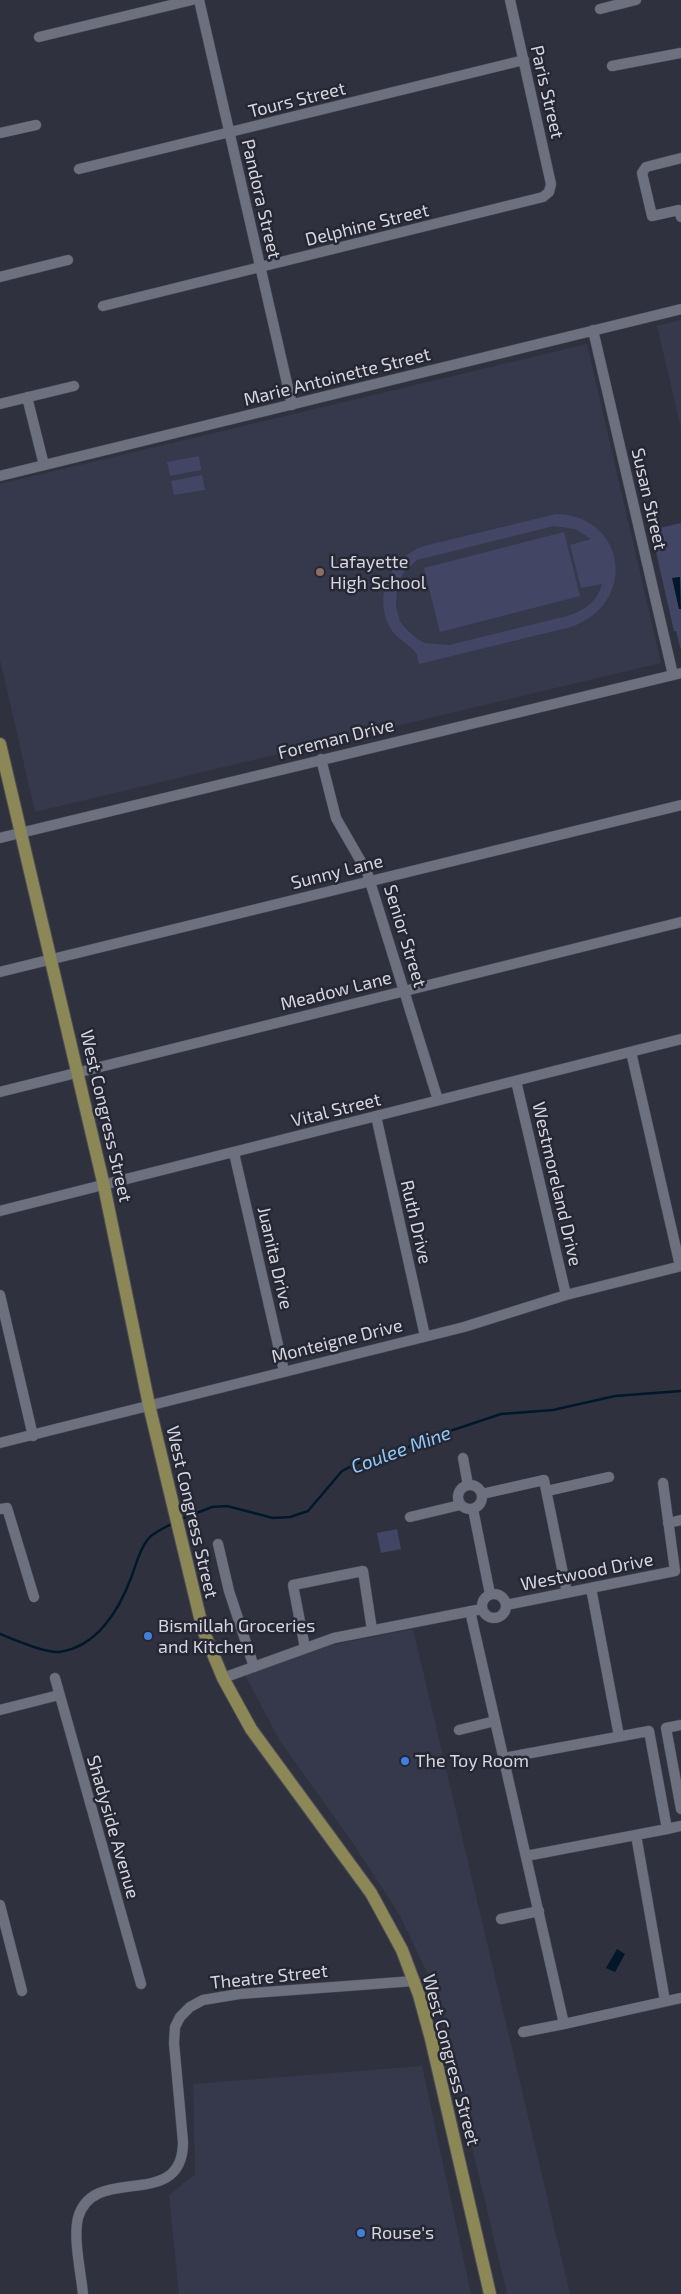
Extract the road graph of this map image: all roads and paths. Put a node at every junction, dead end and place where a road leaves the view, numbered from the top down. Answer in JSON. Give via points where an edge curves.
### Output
{"nodes":[{"id":1,"x":192,"y":0,"type":"edge"},
{"id":2,"x":199,"y":0,"type":"edge"},
{"id":3,"x":510,"y":0,"type":"edge"},
{"id":4,"x":636,"y":0,"type":"edge"},
{"id":5,"x":600,"y":9,"type":"dead end"},
{"id":6,"x":39,"y":37,"type":"dead end"},
{"id":7,"x":681,"y":53,"type":"edge"},
{"id":8,"x":524,"y":60,"type":"junction"},
{"id":9,"x":612,"y":66,"type":"dead end"},
{"id":10,"x":36,"y":125,"type":"dead end"},
{"id":11,"x":0,"y":133,"type":"edge"},
{"id":12,"x":230,"y":134,"type":"junction"},
{"id":13,"x":681,"y":158,"type":"edge"},
{"id":14,"x":79,"y":169,"type":"dead end"},
{"id":15,"x":549,"y":192,"type":"joint"},
{"id":16,"x":681,"y":217,"type":"edge"},
{"id":17,"x":68,"y":260,"type":"dead end"},
{"id":18,"x":260,"y":268,"type":"junction"},
{"id":19,"x":0,"y":277,"type":"edge"},
{"id":20,"x":103,"y":306,"type":"dead end"},
{"id":21,"x":681,"y":309,"type":"edge"},
{"id":22,"x":593,"y":330,"type":"junction"},
{"id":23,"x":74,"y":386,"type":"dead end"},
{"id":24,"x":27,"y":397,"type":"junction"},
{"id":25,"x":0,"y":404,"type":"edge"},
{"id":26,"x":292,"y":405,"type":"junction"},
{"id":27,"x":44,"y":464,"type":"junction"},
{"id":28,"x":0,"y":476,"type":"edge"},
{"id":29,"x":677,"y":674,"type":"edge"},
{"id":30,"x":0,"y":744,"type":"edge"},
{"id":31,"x":321,"y":759,"type":"junction"},
{"id":32,"x":681,"y":805,"type":"edge"},
{"id":33,"x":20,"y":834,"type":"junction"},
{"id":34,"x":0,"y":838,"type":"edge"},
{"id":35,"x":370,"y":880,"type":"junction"},
{"id":36,"x":681,"y":922,"type":"edge"},
{"id":37,"x":52,"y":959,"type":"junction"},
{"id":38,"x":0,"y":972,"type":"edge"},
{"id":39,"x":405,"y":990,"type":"junction"},
{"id":40,"x":681,"y":1039,"type":"edge"},
{"id":41,"x":631,"y":1052,"type":"junction"},
{"id":42,"x":78,"y":1073,"type":"junction"},
{"id":43,"x":516,"y":1081,"type":"junction"},
{"id":44,"x":0,"y":1092,"type":"edge"},
{"id":45,"x":438,"y":1100,"type":"junction"},
{"id":46,"x":376,"y":1116,"type":"junction"},
{"id":47,"x":234,"y":1153,"type":"junction"},
{"id":48,"x":104,"y":1186,"type":"junction"},
{"id":49,"x":0,"y":1211,"type":"edge"},
{"id":50,"x":680,"y":1266,"type":"edge"},
{"id":51,"x":0,"y":1295,"type":"edge"},
{"id":52,"x":566,"y":1295,"type":"junction"},
{"id":53,"x":425,"y":1336,"type":"junction"},
{"id":54,"x":284,"y":1371,"type":"junction"},
{"id":55,"x":149,"y":1405,"type":"junction"},
{"id":56,"x":32,"y":1436,"type":"junction"},
{"id":57,"x":0,"y":1443,"type":"edge"},
{"id":58,"x":463,"y":1458,"type":"dead end"},
{"id":59,"x":608,"y":1477,"type":"dead end"},
{"id":60,"x":663,"y":1483,"type":"dead end"},
{"id":61,"x":468,"y":1485,"type":"junction"},
{"id":62,"x":547,"y":1491,"type":"junction"},
{"id":63,"x":482,"y":1494,"type":"junction"},
{"id":64,"x":460,"y":1505,"type":"junction"},
{"id":65,"x":473,"y":1509,"type":"junction"},
{"id":66,"x":0,"y":1510,"type":"edge"},
{"id":67,"x":410,"y":1516,"type":"dead end"},
{"id":68,"x":681,"y":1520,"type":"edge"},
{"id":69,"x":668,"y":1523,"type":"junction"},
{"id":70,"x":218,"y":1544,"type":"dead end"},
{"id":71,"x":676,"y":1549,"type":"edge"},
{"id":72,"x":591,"y":1588,"type":"junction"},
{"id":73,"x":567,"y":1593,"type":"junction"},
{"id":74,"x":490,"y":1594,"type":"junction"},
{"id":75,"x":34,"y":1597,"type":"dead end"},
{"id":76,"x":506,"y":1605,"type":"junction"},
{"id":77,"x":482,"y":1609,"type":"junction"},
{"id":78,"x":470,"y":1611,"type":"junction"},
{"id":79,"x":372,"y":1630,"type":"junction"},
{"id":80,"x":305,"y":1648,"type":"junction"},
{"id":81,"x":254,"y":1667,"type":"junction"},
{"id":82,"x":54,"y":1678,"type":"dead end"},
{"id":83,"x":223,"y":1678,"type":"junction"},
{"id":84,"x":59,"y":1695,"type":"junction"},
{"id":85,"x":0,"y":1710,"type":"edge"},
{"id":86,"x":495,"y":1721,"type":"junction"},
{"id":87,"x":681,"y":1725,"type":"edge"},
{"id":88,"x":459,"y":1730,"type":"dead end"},
{"id":89,"x":619,"y":1736,"type":"junction"},
{"id":90,"x":504,"y":1758,"type":"junction"},
{"id":91,"x":674,"y":1770,"type":"junction"},
{"id":92,"x":657,"y":1773,"type":"junction"},
{"id":93,"x":681,"y":1809,"type":"edge"},
{"id":94,"x":681,"y":1826,"type":"edge"},
{"id":95,"x":667,"y":1829,"type":"junction"},
{"id":96,"x":636,"y":1834,"type":"junction"},
{"id":97,"x":526,"y":1856,"type":"junction"},
{"id":98,"x":0,"y":1905,"type":"edge"},
{"id":99,"x":539,"y":1911,"type":"junction"},
{"id":100,"x":501,"y":1919,"type":"dead end"},
{"id":101,"x":414,"y":1981,"type":"junction"},
{"id":102,"x":141,"y":1984,"type":"dead end"},
{"id":103,"x":22,"y":1991,"type":"dead end"},
{"id":104,"x":681,"y":1998,"type":"edge"},
{"id":105,"x":665,"y":2001,"type":"junction"},
{"id":106,"x":564,"y":2024,"type":"junction"},
{"id":107,"x":523,"y":2032,"type":"dead end"},
{"id":108,"x":83,"y":2294,"type":"edge"},
{"id":109,"x":490,"y":2294,"type":"edge"}],
"edges":[{"from":1,"to":6,"type":"street"},
{"from":2,"to":12,"type":"street","name":"Pandora Street"},
{"from":3,"to":8,"type":"street","name":"Paris Street"},
{"from":4,"to":5,"type":"street"},
{"from":7,"to":9,"type":"street"},
{"from":8,"to":12,"type":"street","name":"Tours Street"},
{"from":8,"to":15,"type":"street","name":"Paris Street","via":[[551,184]]},
{"from":10,"to":11,"type":"street"},
{"from":12,"to":14,"type":"street","name":"Tours Street"},
{"from":12,"to":18,"type":"street","name":"Pandora Street"},
{"from":13,"to":16,"type":"street","via":[[646,167],[642,173],[652,216],[679,210]]},
{"from":15,"to":18,"type":"street","name":"Delphine Street","via":[[543,198]]},
{"from":17,"to":19,"type":"street"},
{"from":18,"to":20,"type":"street","name":"Delphine Street"},
{"from":18,"to":26,"type":"street","name":"Pandora Street"},
{"from":21,"to":22,"type":"street","name":"Marie Antoinette Street"},
{"from":22,"to":26,"type":"street","name":"Marie Antoinette Street"},
{"from":22,"to":29,"type":"street","name":"Susan Street"},
{"from":23,"to":24,"type":"street"},
{"from":24,"to":25,"type":"street"},
{"from":24,"to":27,"type":"street"},
{"from":26,"to":27,"type":"street","name":"Marie Antoinette Street"},
{"from":27,"to":28,"type":"street","name":"Marie Antoinette Street"},
{"from":29,"to":31,"type":"street","name":"Foreman Drive"},
{"from":30,"to":33,"type":"main road","name":"West Congress Street"},
{"from":31,"to":33,"type":"street","name":"Foreman Drive"},
{"from":31,"to":35,"type":"street","name":"Senior Street","via":[[336,818]]},
{"from":32,"to":35,"type":"street","name":"Sunny Lane"},
{"from":33,"to":34,"type":"street","name":"Foreman Drive"},
{"from":33,"to":37,"type":"main road","name":"West Congress Street"},
{"from":35,"to":37,"type":"street","name":"Sunny Lane"},
{"from":35,"to":39,"type":"street","name":"Senior Street"},
{"from":36,"to":39,"type":"street","name":"Meadow Lane"},
{"from":37,"to":38,"type":"street","name":"Sunny Lane"},
{"from":37,"to":42,"type":"main road","name":"West Congress Street"},
{"from":39,"to":42,"type":"street","name":"Meadow Lane"},
{"from":39,"to":45,"type":"street","name":"Senior Street"},
{"from":40,"to":41,"type":"street","name":"Vital Street"},
{"from":41,"to":43,"type":"street","name":"Vital Street"},
{"from":41,"to":50,"type":"street"},
{"from":42,"to":44,"type":"street","name":"Meadow Lane"},
{"from":42,"to":48,"type":"main road","name":"West Congress Street"},
{"from":43,"to":45,"type":"street","name":"Vital Street"},
{"from":43,"to":52,"type":"street","name":"Westmoreland Drive"},
{"from":45,"to":46,"type":"street","name":"Vital Street"},
{"from":46,"to":47,"type":"street","name":"Vital Street"},
{"from":46,"to":53,"type":"street","name":"Ruth Drive"},
{"from":47,"to":48,"type":"street","name":"Vital Street"},
{"from":47,"to":54,"type":"street","name":"Juanita Drive"},
{"from":48,"to":49,"type":"street","name":"Vital Street"},
{"from":48,"to":55,"type":"main road","name":"West Congress Street"},
{"from":50,"to":52,"type":"street","name":"Monteigne Drive"},
{"from":51,"to":56,"type":"street"},
{"from":52,"to":53,"type":"street","name":"Monteigne Drive"},
{"from":53,"to":54,"type":"street","name":"Monteigne Drive"},
{"from":54,"to":55,"type":"street","name":"Monteigne Drive"},
{"from":55,"to":56,"type":"street","name":"Monteigne Drive"},
{"from":55,"to":83,"type":"main road","name":"West Congress Street","via":[[201,1623]]},
{"from":56,"to":57,"type":"street","name":"Monteigne Drive"},
{"from":58,"to":61,"type":"street"},
{"from":59,"to":62,"type":"street"},
{"from":60,"to":69,"type":"street"},
{"from":61,"to":63,"type":"street","via":[[476,1487]]},
{"from":61,"to":64,"type":"street","via":[[458,1493]]},
{"from":62,"to":63,"type":"street","via":[[544,1480]]},
{"from":62,"to":73,"type":"street"},
{"from":63,"to":65,"type":"street","via":[[480,1504]]},
{"from":64,"to":65,"type":"street","via":[[467,1510]]},
{"from":64,"to":67,"type":"street"},
{"from":65,"to":74,"type":"street"},
{"from":66,"to":75,"type":"street","via":[[7,1508]]},
{"from":68,"to":69,"type":"street"},
{"from":69,"to":71,"type":"street"},
{"from":70,"to":81,"type":"street","via":[[228,1591]]},
{"from":71,"to":72,"type":"street","name":"Westwood Drive","via":[[675,1571]]},
{"from":72,"to":73,"type":"street","name":"Westwood Drive"},
{"from":72,"to":89,"type":"street"},
{"from":73,"to":76,"type":"street","name":"Westwood Drive"},
{"from":74,"to":76,"type":"street","via":[[500,1595]]},
{"from":74,"to":77,"type":"street","via":[[483,1601]]},
{"from":76,"to":77,"type":"street","via":[[502,1615],[495,1618],[487,1616]]},
{"from":77,"to":78,"type":"street"},
{"from":78,"to":79,"type":"street"},
{"from":78,"to":86,"type":"street"},
{"from":79,"to":80,"type":"street"},
{"from":79,"to":80,"type":"street","via":[[363,1571],[293,1585]]},
{"from":80,"to":81,"type":"street"},
{"from":81,"to":83,"type":"street"},
{"from":82,"to":84,"type":"street","name":"Shadyside Avenue"},
{"from":83,"to":101,"type":"main road","name":"West Congress Street","via":[[251,1729],[371,1893],[395,1934]]},
{"from":84,"to":85,"type":"street"},
{"from":84,"to":102,"type":"street","name":"Shadyside Avenue"},
{"from":86,"to":88,"type":"street"},
{"from":86,"to":90,"type":"street"},
{"from":87,"to":91,"type":"street","via":[[666,1728]]},
{"from":89,"to":90,"type":"street"},
{"from":89,"to":92,"type":"street","via":[[649,1730]]},
{"from":90,"to":97,"type":"street"},
{"from":91,"to":92,"type":"street"},
{"from":91,"to":93,"type":"street"},
{"from":92,"to":95,"type":"street"},
{"from":94,"to":95,"type":"street"},
{"from":95,"to":96,"type":"street"},
{"from":96,"to":97,"type":"street"},
{"from":96,"to":105,"type":"street"},
{"from":97,"to":99,"type":"street"},
{"from":98,"to":103,"type":"street"},
{"from":99,"to":100,"type":"street"},
{"from":99,"to":106,"type":"street"},
{"from":101,"to":108,"type":"street","name":"Theatre Street","via":[[238,1994],[203,2000],[184,2011],[177,2022],[174,2038],[183,2142],[181,2158],[161,2181],[104,2190],[95,2194],[82,2209],[77,2233]]},
{"from":101,"to":109,"type":"main road","name":"West Congress Street","via":[[431,2039]]},
{"from":104,"to":105,"type":"street"},
{"from":105,"to":106,"type":"street"},
{"from":106,"to":107,"type":"street"}]}
